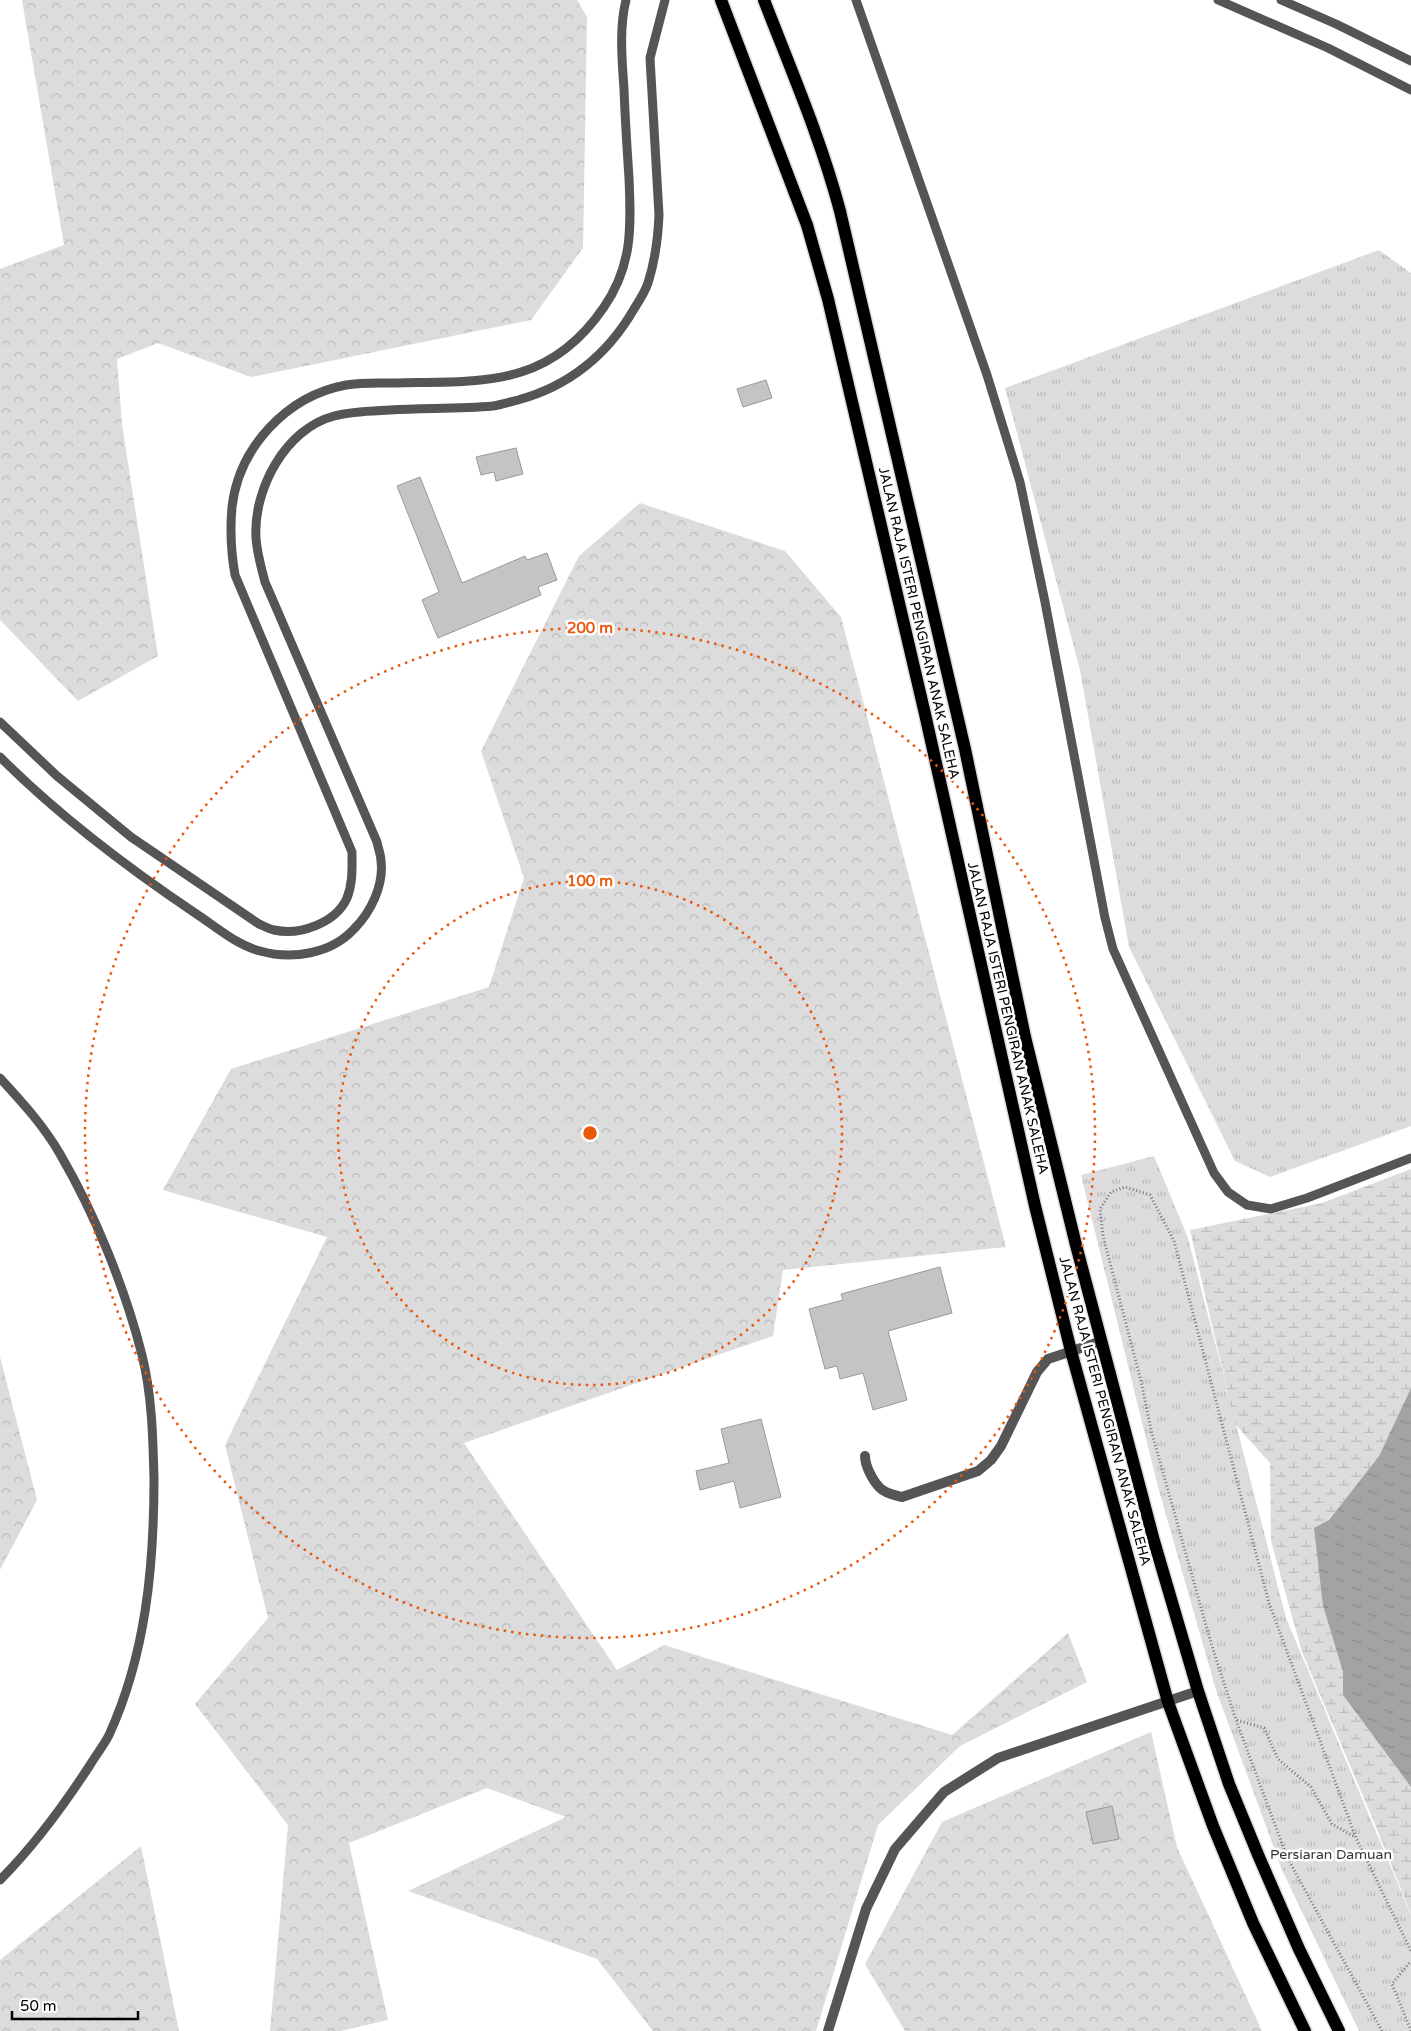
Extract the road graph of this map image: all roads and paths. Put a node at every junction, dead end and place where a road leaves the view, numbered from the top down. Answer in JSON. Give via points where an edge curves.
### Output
{"nodes":[{"id":1,"x":626,"y":0,"type":"edge"},
{"id":2,"x":665,"y":0,"type":"edge"},
{"id":3,"x":764,"y":0,"type":"edge"},
{"id":4,"x":856,"y":0,"type":"edge"},
{"id":5,"x":1218,"y":0,"type":"edge"},
{"id":6,"x":1281,"y":0,"type":"edge"},
{"id":7,"x":724,"y":1,"type":"edge"},
{"id":8,"x":1411,"y":61,"type":"edge"},
{"id":9,"x":1411,"y":90,"type":"edge"},
{"id":10,"x":0,"y":722,"type":"edge"},
{"id":11,"x":0,"y":757,"type":"edge"},
{"id":12,"x":0,"y":1078,"type":"edge"},
{"id":13,"x":1411,"y":1158,"type":"edge"},
{"id":14,"x":1102,"y":1340,"type":"junction"},
{"id":15,"x":1071,"y":1351,"type":"junction"},
{"id":16,"x":865,"y":1456,"type":"dead end"},
{"id":17,"x":1198,"y":1691,"type":"junction"},
{"id":18,"x":1168,"y":1702,"type":"junction"},
{"id":19,"x":1236,"y":1720,"type":"junction"},
{"id":20,"x":1356,"y":1838,"type":"junction"},
{"id":21,"x":0,"y":1880,"type":"edge"},
{"id":22,"x":1411,"y":1951,"type":"edge"},
{"id":23,"x":1411,"y":1961,"type":"edge"},
{"id":24,"x":828,"y":2031,"type":"edge"},
{"id":25,"x":1305,"y":2031,"type":"edge"},
{"id":26,"x":1339,"y":2031,"type":"edge"},
{"id":27,"x":1382,"y":2031,"type":"edge"},
{"id":28,"x":1411,"y":2031,"type":"edge"}],
"edges":[{"from":1,"to":10,"type":"lane","via":[[622,62],[631,226],[619,282],[592,324],[577,340],[547,361],[510,376],[482,381],[346,385],[305,400],[284,412],[270,426],[243,468],[232,506],[231,552],[235,574],[352,852],[351,883],[346,899],[337,911],[326,920],[301,930],[273,930],[260,924],[132,837],[57,776]]},
{"from":2,"to":11,"type":"lane","via":[[650,58],[658,237],[648,284],[622,330],[582,370],[535,395],[494,406],[356,411],[332,416],[293,441],[272,468],[262,490],[256,537],[263,574],[382,861],[380,880],[364,919],[348,936],[328,948],[307,954],[282,955],[259,951],[238,941],[106,851],[34,791]]},
{"from":3,"to":14,"type":"main road","name":"JALAN RAJA ISTERI PENGIRAN ANAK SALEHA","via":[[810,119],[840,211],[965,748],[1025,1037]]},
{"from":4,"to":13,"type":"lane","via":[[987,375],[1020,482],[1113,949],[1214,1173],[1228,1192],[1247,1205],[1271,1209]]},
{"from":5,"to":9,"type":"lane","via":[[1328,48]]},
{"from":6,"to":8,"type":"lane"},
{"from":7,"to":15,"type":"main road","name":"JALAN RAJA ISTERI PENGIRAN ANAK SALEHA","via":[[807,224],[828,299]]},
{"from":12,"to":21,"type":"lane","via":[[28,1108],[60,1153],[106,1248],[142,1356],[150,1407],[154,1507],[151,1572],[142,1636],[108,1736],[76,1788]]},
{"from":14,"to":15,"type":"street"},
{"from":14,"to":17,"type":"main road","name":"JALAN RAJA ISTERI PENGIRAN ANAK SALEHA","via":[[1154,1541]]},
{"from":15,"to":16,"type":"street","via":[[1048,1359],[1036,1372],[1001,1446],[978,1471],[902,1497],[880,1488],[865,1464]]},
{"from":15,"to":18,"type":"main road","name":"JALAN RAJA ISTERI PENGIRAN ANAK SALEHA"},
{"from":17,"to":18,"type":"street"},
{"from":17,"to":26,"type":"main road","name":"JALAN RAJA ISTERI PENGIRAN ANAK SALEHA","via":[[1229,1784],[1259,1857]]},
{"from":18,"to":24,"type":"street","via":[[998,1758],[944,1792],[895,1849],[866,1909]]},
{"from":18,"to":25,"type":"main road","name":"JALAN RAJA ISTERI PENGIRAN ANAK SALEHA","via":[[1213,1826],[1253,1923]]},
{"from":19,"to":20,"type":"path","via":[[1264,1728],[1278,1759],[1311,1787],[1332,1824]]},
{"from":19,"to":20,"type":"path","via":[[1151,1430],[1103,1236],[1100,1209],[1111,1192],[1126,1187],[1150,1195],[1174,1241],[1268,1603]]},
{"from":19,"to":27,"type":"path","via":[[1287,1857]]},
{"from":20,"to":22,"type":"path"},
{"from":23,"to":28,"type":"path","via":[[1392,1984]]}]}
